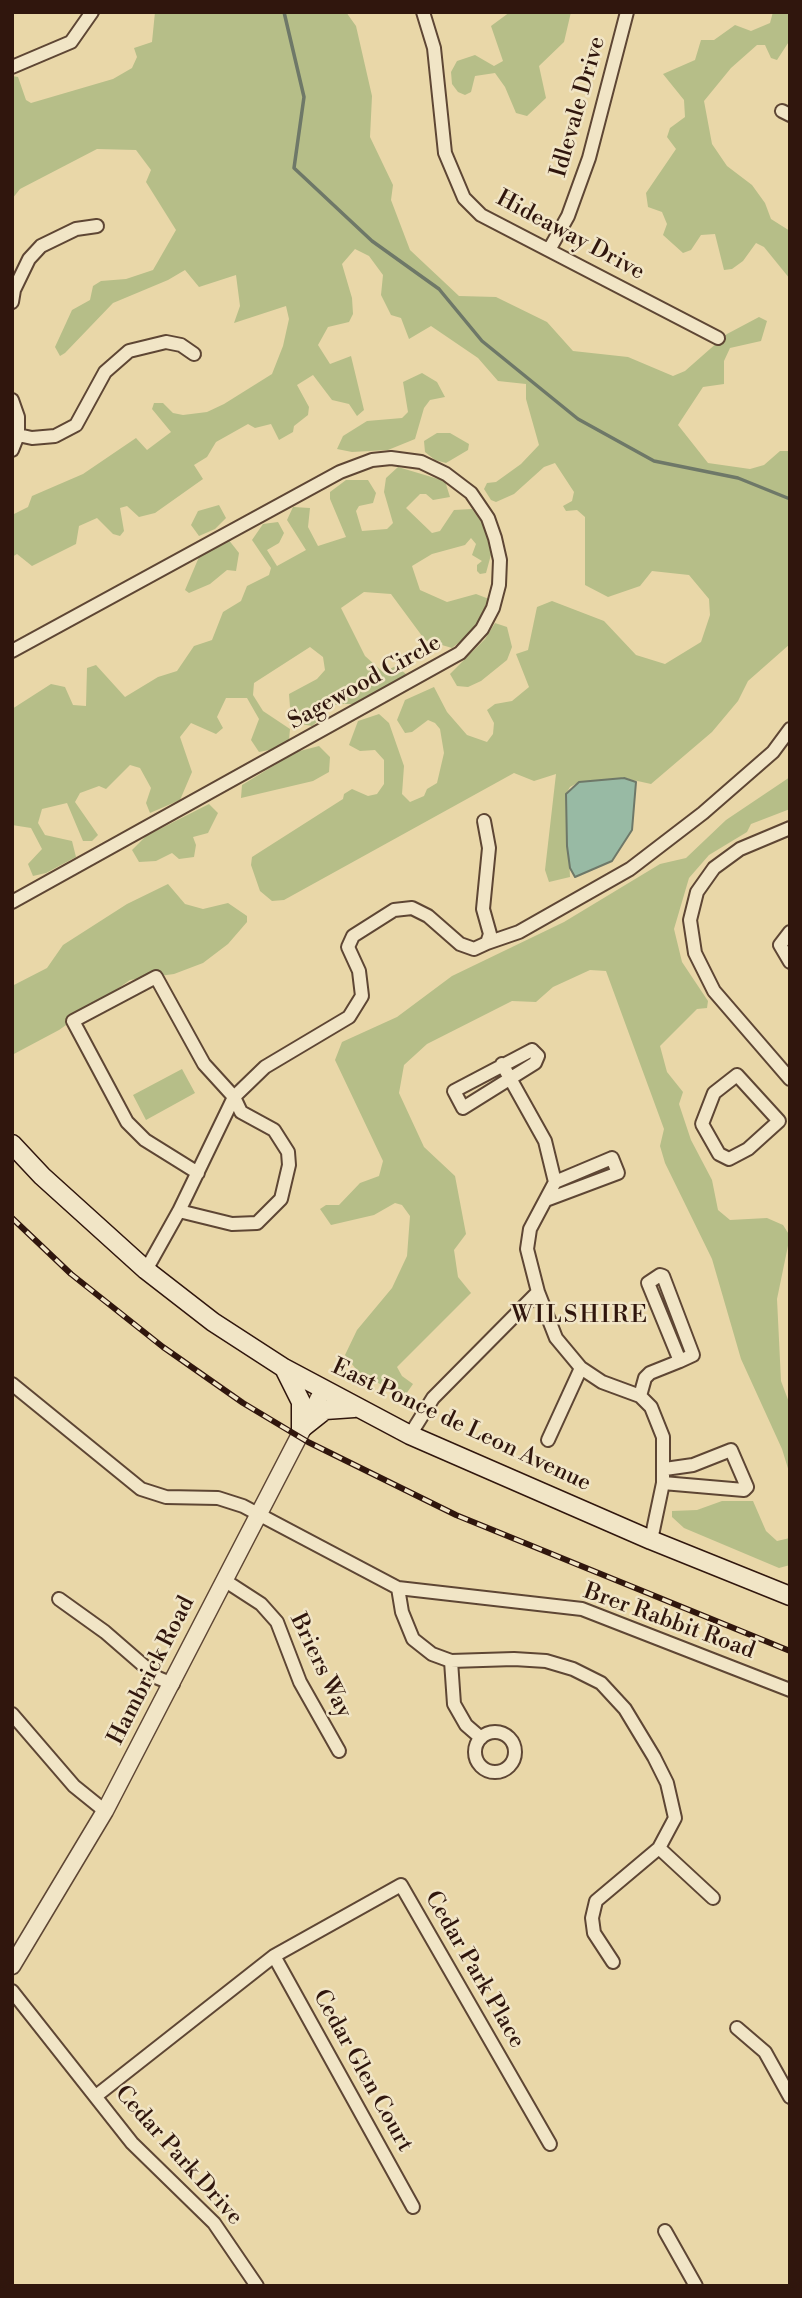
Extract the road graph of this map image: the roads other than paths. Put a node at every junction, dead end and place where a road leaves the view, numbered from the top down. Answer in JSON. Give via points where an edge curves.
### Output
{"nodes":[{"id":1,"x":92,"y":12,"type":"edge"},
{"id":2,"x":423,"y":12,"type":"edge"},
{"id":3,"x":627,"y":12,"type":"edge"},
{"id":4,"x":12,"y":68,"type":"edge"},
{"id":5,"x":97,"y":226,"type":"dead end"},
{"id":6,"x":549,"y":250,"type":"junction"},
{"id":7,"x":12,"y":302,"type":"edge"},
{"id":8,"x":718,"y":338,"type":"dead end"},
{"id":9,"x":194,"y":354,"type":"dead end"},
{"id":10,"x":12,"y":400,"type":"edge"},
{"id":11,"x":18,"y":435,"type":"junction"},
{"id":12,"x":12,"y":450,"type":"edge"},
{"id":13,"x":12,"y":652,"type":"edge"},
{"id":14,"x":790,"y":729,"type":"edge"},
{"id":15,"x":484,"y":821,"type":"dead end"},
{"id":16,"x":790,"y":828,"type":"edge"},
{"id":17,"x":12,"y":902,"type":"edge"},
{"id":18,"x":790,"y":932,"type":"edge"},
{"id":19,"x":487,"y":943,"type":"junction"},
{"id":20,"x":790,"y":962,"type":"edge"},
{"id":21,"x":502,"y":1064,"type":"junction"},
{"id":22,"x":790,"y":1079,"type":"edge"},
{"id":23,"x":510,"y":1080,"type":"junction"},
{"id":24,"x":234,"y":1097,"type":"junction"},
{"id":25,"x":785,"y":1117,"type":"edge"},
{"id":26,"x":12,"y":1144,"type":"edge"},
{"id":27,"x":198,"y":1173,"type":"junction"},
{"id":28,"x":555,"y":1182,"type":"junction"},
{"id":29,"x":545,"y":1200,"type":"junction"},
{"id":30,"x":179,"y":1211,"type":"junction"},
{"id":31,"x":146,"y":1270,"type":"junction"},
{"id":32,"x":538,"y":1292,"type":"junction"},
{"id":33,"x":680,"y":1361,"type":"junction"},
{"id":34,"x":284,"y":1368,"type":"junction"},
{"id":35,"x":581,"y":1368,"type":"junction"},
{"id":36,"x":12,"y":1384,"type":"edge"},
{"id":37,"x":323,"y":1391,"type":"junction"},
{"id":38,"x":640,"y":1396,"type":"junction"},
{"id":39,"x":355,"y":1408,"type":"junction"},
{"id":40,"x":302,"y":1429,"type":"junction"},
{"id":41,"x":410,"y":1435,"type":"junction"},
{"id":42,"x":548,"y":1440,"type":"dead end"},
{"id":43,"x":665,"y":1469,"type":"junction"},
{"id":44,"x":663,"y":1483,"type":"junction"},
{"id":45,"x":257,"y":1514,"type":"junction"},
{"id":46,"x":651,"y":1540,"type":"junction"},
{"id":47,"x":224,"y":1580,"type":"junction"},
{"id":48,"x":398,"y":1588,"type":"junction"},
{"id":49,"x":790,"y":1596,"type":"edge"},
{"id":50,"x":59,"y":1599,"type":"dead end"},
{"id":51,"x":451,"y":1661,"type":"junction"},
{"id":52,"x":173,"y":1684,"type":"junction"},
{"id":53,"x":790,"y":1690,"type":"edge"},
{"id":54,"x":12,"y":1714,"type":"edge"},
{"id":55,"x":481,"y":1738,"type":"dead end"},
{"id":56,"x":339,"y":1751,"type":"dead end"},
{"id":57,"x":105,"y":1811,"type":"junction"},
{"id":58,"x":659,"y":1848,"type":"junction"},
{"id":59,"x":713,"y":1898,"type":"dead end"},
{"id":60,"x":274,"y":1956,"type":"junction"},
{"id":61,"x":613,"y":1962,"type":"dead end"},
{"id":62,"x":12,"y":1966,"type":"edge"},
{"id":63,"x":12,"y":1991,"type":"edge"},
{"id":64,"x":737,"y":2028,"type":"dead end"},
{"id":65,"x":96,"y":2096,"type":"junction"},
{"id":66,"x":790,"y":2097,"type":"edge"},
{"id":67,"x":550,"y":2144,"type":"dead end"},
{"id":68,"x":413,"y":2207,"type":"dead end"},
{"id":69,"x":665,"y":2231,"type":"dead end"},
{"id":70,"x":257,"y":2286,"type":"edge"},
{"id":71,"x":696,"y":2286,"type":"edge"}],
"edges":[{"from":1,"to":4,"type":"street","via":[[71,43]]},
{"from":2,"to":6,"type":"street","name":"Hideaway Drive","via":[[434,48],[445,153],[464,198],[481,215]]},
{"from":3,"to":6,"type":"street","name":"Idlevale Drive","via":[[589,158],[568,216]]},
{"from":5,"to":7,"type":"street","via":[[76,229],[41,246],[29,260]]},
{"from":6,"to":8,"type":"street","name":"Hideaway Drive"},
{"from":9,"to":11,"type":"street","via":[[166,342],[129,351],[105,372],[76,425],[55,436]]},
{"from":10,"to":11,"type":"street"},
{"from":11,"to":12,"type":"street"},
{"from":13,"to":17,"type":"street","name":"Sagewood Circle","via":[[340,472],[372,460],[421,462],[446,474],[471,493],[495,538],[500,572],[493,608],[482,629],[460,653]]},
{"from":14,"to":19,"type":"street","via":[[763,761],[704,813],[630,869],[519,932]]},
{"from":15,"to":19,"type":"street","via":[[489,848],[483,909],[491,934]]},
{"from":16,"to":22,"type":"street","via":[[740,849],[714,868],[697,892],[690,920],[695,953],[714,991]]},
{"from":18,"to":20,"type":"street","via":[[780,945]]},
{"from":19,"to":24,"type":"street","via":[[474,948],[460,944],[428,916],[412,908],[394,910],[353,936],[348,947],[359,971],[362,996],[349,1017],[265,1067]]},
{"from":21,"to":23,"type":"street"},
{"from":21,"to":23,"type":"street","via":[[527,1052],[538,1056]]},
{"from":21,"to":23,"type":"street","via":[[454,1091],[458,1099],[463,1108]]},
{"from":23,"to":28,"type":"street","via":[[545,1141]]},
{"from":24,"to":27,"type":"street"},
{"from":24,"to":27,"type":"street","via":[[204,1064],[156,977],[73,1021],[127,1122],[145,1140]]},
{"from":24,"to":30,"type":"street","via":[[241,1112],[274,1130],[288,1152],[281,1199],[257,1223],[232,1224]]},
{"from":25,"to":25,"type":"street","via":[[737,1075],[714,1093],[702,1124],[719,1154],[729,1158],[748,1149]]},
{"from":26,"to":31,"type":"main road","name":"East Ponce de Leon Avenue"},
{"from":27,"to":30,"type":"street"},
{"from":28,"to":29,"type":"street"},
{"from":28,"to":29,"type":"street","via":[[612,1158],[618,1173]]},
{"from":29,"to":32,"type":"street","via":[[530,1229],[527,1249]]},
{"from":30,"to":31,"type":"street"},
{"from":31,"to":34,"type":"main road","name":"East Ponce de Leon Avenue","via":[[213,1322]]},
{"from":32,"to":35,"type":"street","via":[[556,1338]]},
{"from":32,"to":41,"type":"street","via":[[433,1398]]},
{"from":33,"to":33,"type":"street","via":[[693,1355],[660,1275],[649,1283]]},
{"from":33,"to":38,"type":"street","via":[[650,1373]]},
{"from":34,"to":37,"type":"main road","name":"East Ponce de Leon Avenue"},
{"from":34,"to":40,"type":"main road","via":[[300,1402]]},
{"from":35,"to":38,"type":"street","via":[[602,1382]]},
{"from":35,"to":42,"type":"street"},
{"from":36,"to":45,"type":"street","name":"Brer Rabbit Road","via":[[141,1489],[166,1497],[218,1498]]},
{"from":37,"to":39,"type":"main road","name":"East Ponce de Leon Avenue"},
{"from":37,"to":40,"type":"street","name":"Hambrick Road"},
{"from":38,"to":43,"type":"street","via":[[651,1407],[663,1437]]},
{"from":39,"to":40,"type":"main road","via":[[325,1410]]},
{"from":39,"to":41,"type":"main road","name":"East Ponce de Leon Avenue"},
{"from":40,"to":45,"type":"street","name":"Hambrick Road"},
{"from":41,"to":46,"type":"main road","name":"East Ponce de Leon Avenue"},
{"from":43,"to":44,"type":"street"},
{"from":43,"to":44,"type":"street","via":[[693,1465],[731,1450],[747,1487]]},
{"from":44,"to":46,"type":"street"},
{"from":45,"to":47,"type":"street","name":"Hambrick Road"},
{"from":45,"to":48,"type":"street","name":"Brer Rabbit Road"},
{"from":46,"to":49,"type":"main road","name":"East Ponce de Leon Avenue"},
{"from":47,"to":52,"type":"street","name":"Hambrick Road"},
{"from":47,"to":56,"type":"street","name":"Briers Way","via":[[261,1604],[277,1622],[300,1682]]},
{"from":48,"to":51,"type":"street","via":[[413,1639]]},
{"from":48,"to":53,"type":"street","name":"Brer Rabbit Road","via":[[582,1609]]},
{"from":50,"to":52,"type":"street","via":[[158,1678]]},
{"from":51,"to":55,"type":"street","via":[[454,1704],[466,1725]]},
{"from":51,"to":58,"type":"street","via":[[546,1661],[601,1683],[625,1709],[667,1783],[675,1818]]},
{"from":52,"to":57,"type":"street","name":"Hambrick Road"},
{"from":54,"to":57,"type":"street","via":[[74,1786]]},
{"from":57,"to":62,"type":"street","name":"Hambrick Road"},
{"from":58,"to":59,"type":"street"},
{"from":58,"to":61,"type":"street","via":[[596,1900],[594,1933]]},
{"from":60,"to":65,"type":"street","name":"Cedar Park Place"},
{"from":60,"to":67,"type":"street","name":"Cedar Park Place","via":[[401,1885]]},
{"from":60,"to":68,"type":"street","name":"Cedar Glen Court"},
{"from":63,"to":65,"type":"street","name":"Cedar Park Drive"},
{"from":64,"to":66,"type":"street","via":[[765,2052]]},
{"from":65,"to":70,"type":"street","name":"Cedar Park Drive","via":[[132,2143],[214,2224]]},
{"from":69,"to":71,"type":"street"}]}
